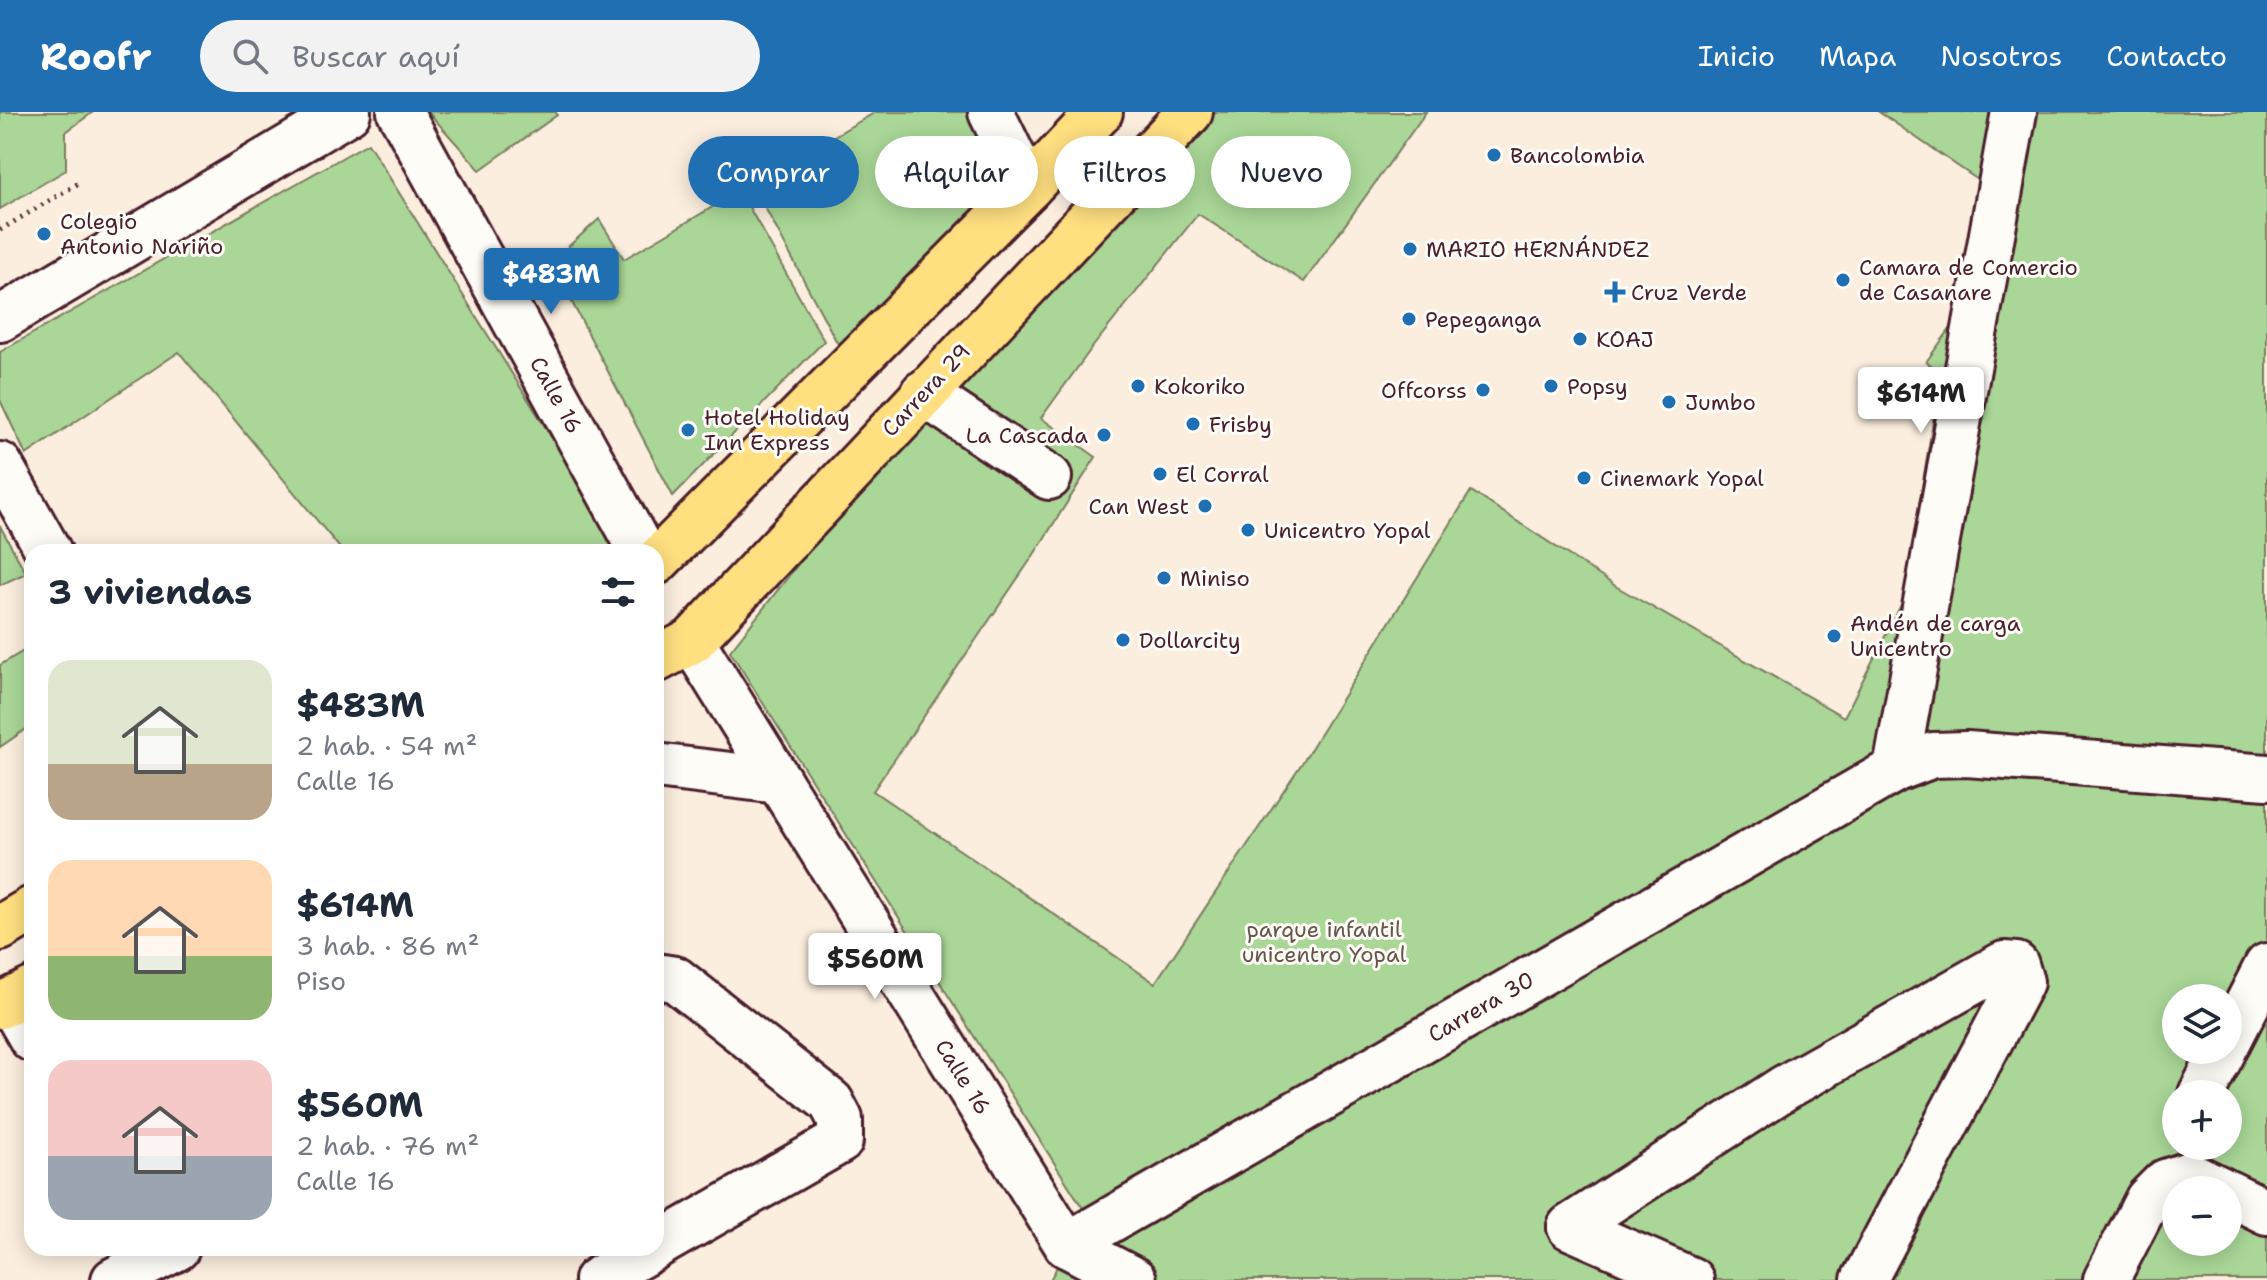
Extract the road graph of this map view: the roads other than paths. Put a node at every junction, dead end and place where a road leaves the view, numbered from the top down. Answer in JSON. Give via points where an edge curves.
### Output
{"nodes":[{"id":1,"x":348,"y":112,"type":"edge"},
{"id":2,"x":400,"y":112,"type":"edge"},
{"id":3,"x":991,"y":112,"type":"edge"},
{"id":4,"x":1100,"y":112,"type":"edge"},
{"id":5,"x":1190,"y":112,"type":"edge"},
{"id":6,"x":2014,"y":112,"type":"edge"},
{"id":7,"x":1003,"y":136,"type":"edge"},
{"id":8,"x":1038,"y":177,"type":"edge"},
{"id":9,"x":1008,"y":208,"type":"edge"},
{"id":10,"x":0,"y":319,"type":"edge"},
{"id":11,"x":923,"y":393,"type":"junction"},
{"id":12,"x":0,"y":465,"type":"edge"},
{"id":13,"x":1049,"y":477,"type":"dead end"},
{"id":14,"x":44,"y":544,"type":"edge"},
{"id":15,"x":638,"y":544,"type":"edge"},
{"id":16,"x":664,"y":554,"type":"edge"},
{"id":17,"x":674,"y":651,"type":"edge"},
{"id":18,"x":664,"y":767,"type":"edge"},
{"id":19,"x":1896,"y":769,"type":"junction"},
{"id":20,"x":2267,"y":777,"type":"edge"},
{"id":21,"x":779,"y":781,"type":"junction"},
{"id":22,"x":24,"y":914,"type":"edge"},
{"id":23,"x":0,"y":928,"type":"edge"},
{"id":24,"x":2267,"y":966,"type":"edge"},
{"id":25,"x":664,"y":977,"type":"edge"},
{"id":26,"x":14,"y":999,"type":"edge"},
{"id":27,"x":2242,"y":1015,"type":"edge"},
{"id":28,"x":24,"y":1021,"type":"edge"},
{"id":29,"x":2195,"y":1169,"type":"edge"},
{"id":30,"x":2242,"y":1200,"type":"edge"},
{"id":31,"x":2267,"y":1212,"type":"edge"},
{"id":32,"x":664,"y":1241,"type":"edge"},
{"id":33,"x":1067,"y":1245,"type":"junction"},
{"id":34,"x":638,"y":1256,"type":"edge"},
{"id":35,"x":173,"y":1257,"type":"edge"},
{"id":36,"x":114,"y":1280,"type":"edge"},
{"id":37,"x":597,"y":1280,"type":"edge"},
{"id":38,"x":1134,"y":1280,"type":"edge"},
{"id":39,"x":1691,"y":1280,"type":"edge"},
{"id":40,"x":1864,"y":1280,"type":"edge"},
{"id":41,"x":2106,"y":1280,"type":"edge"}],
"edges":[{"from":1,"to":10,"type":"street"},
{"from":2,"to":15,"type":"street","name":"Calle 16"},
{"from":3,"to":7,"type":"street"},
{"from":4,"to":8,"type":"main road"},
{"from":5,"to":11,"type":"main road","name":"Carrera 29"},
{"from":6,"to":19,"type":"street"},
{"from":9,"to":16,"type":"main road"},
{"from":11,"to":13,"type":"street"},
{"from":11,"to":17,"type":"main road","name":"Carrera 29"},
{"from":12,"to":14,"type":"street"},
{"from":17,"to":21,"type":"street","name":"Calle 16"},
{"from":18,"to":21,"type":"street"},
{"from":19,"to":20,"type":"street","name":"Carrera 30","via":[[1933,755],[1967,754]]},
{"from":19,"to":33,"type":"street","name":"Carrera 30"},
{"from":21,"to":33,"type":"street","name":"Calle 16"},
{"from":22,"to":23,"type":"main road"},
{"from":24,"to":27,"type":"street"},
{"from":25,"to":32,"type":"street","via":[[675,979],[831,1102],[840,1119],[840,1141]]},
{"from":26,"to":28,"type":"street"},
{"from":29,"to":41,"type":"street","via":[[2165,1182],[2148,1199]]},
{"from":30,"to":31,"type":"street"},
{"from":33,"to":38,"type":"street"},
{"from":34,"to":37,"type":"street"},
{"from":35,"to":36,"type":"street"},
{"from":39,"to":40,"type":"street","via":[[1570,1227],[1784,1088],[2004,964],[2016,965],[2021,982]]}]}
